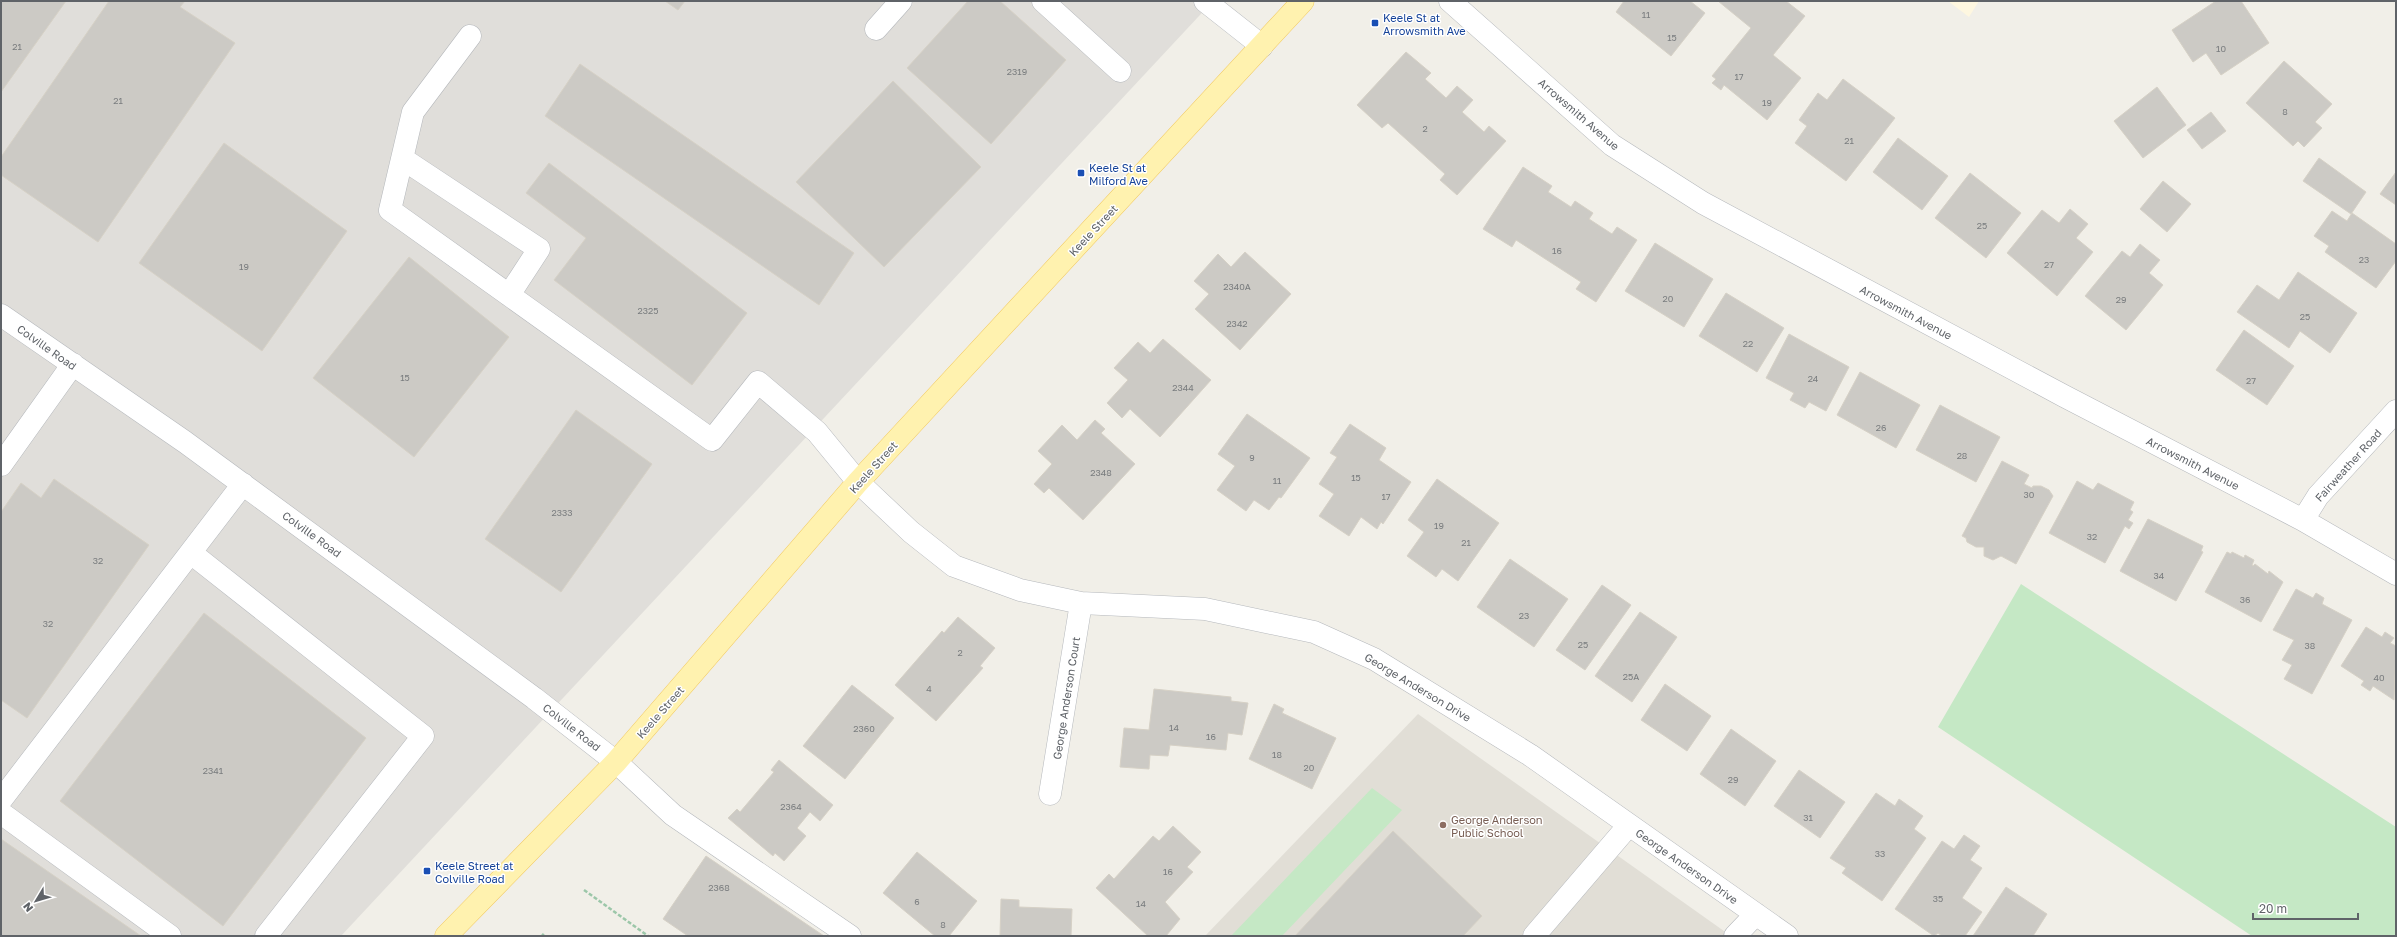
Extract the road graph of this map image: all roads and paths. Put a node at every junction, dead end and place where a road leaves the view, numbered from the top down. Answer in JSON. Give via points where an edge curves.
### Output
{"nodes":[{"id":1,"x":901,"y":1,"type":"edge"},
{"id":2,"x":1043,"y":1,"type":"edge"},
{"id":3,"x":1205,"y":1,"type":"edge"},
{"id":4,"x":1303,"y":1,"type":"edge"},
{"id":5,"x":1450,"y":1,"type":"edge"},
{"id":6,"x":876,"y":29,"type":"dead end"},
{"id":7,"x":470,"y":36,"type":"dead end"},
{"id":8,"x":1262,"y":46,"type":"junction"},
{"id":9,"x":1120,"y":71,"type":"dead end"},
{"id":10,"x":403,"y":159,"type":"junction"},
{"id":11,"x":509,"y":296,"type":"junction"},
{"id":12,"x":1,"y":314,"type":"edge"},
{"id":13,"x":73,"y":364,"type":"junction"},
{"id":14,"x":2396,"y":411,"type":"edge"},
{"id":15,"x":1,"y":465,"type":"edge"},
{"id":16,"x":858,"y":482,"type":"junction"},
{"id":17,"x":243,"y":484,"type":"junction"},
{"id":18,"x":2303,"y":520,"type":"junction"},
{"id":19,"x":191,"y":553,"type":"junction"},
{"id":20,"x":2396,"y":574,"type":"edge"},
{"id":21,"x":1081,"y":602,"type":"junction"},
{"id":22,"x":616,"y":762,"type":"junction"},
{"id":23,"x":1050,"y":794,"type":"dead end"},
{"id":24,"x":1,"y":800,"type":"edge"},
{"id":25,"x":1,"y":813,"type":"edge"},
{"id":26,"x":1628,"y":825,"type":"junction"},
{"id":27,"x":584,"y":890,"type":"dead end"},
{"id":28,"x":1756,"y":914,"type":"junction"},
{"id":29,"x":170,"y":936,"type":"edge"},
{"id":30,"x":266,"y":936,"type":"edge"},
{"id":31,"x":446,"y":936,"type":"edge"},
{"id":32,"x":648,"y":936,"type":"edge"},
{"id":33,"x":850,"y":936,"type":"edge"},
{"id":34,"x":1534,"y":936,"type":"edge"},
{"id":35,"x":1735,"y":936,"type":"edge"},
{"id":36,"x":1787,"y":936,"type":"edge"}],
"edges":[{"from":1,"to":6,"type":"street"},
{"from":2,"to":9,"type":"street"},
{"from":3,"to":8,"type":"street"},
{"from":4,"to":8,"type":"main road","name":"Keele Street"},
{"from":5,"to":18,"type":"street","name":"Arrowsmith Avenue","via":[[1612,145],[1702,203],[2071,400]]},
{"from":7,"to":10,"type":"street","via":[[414,112]]},
{"from":8,"to":16,"type":"main road","name":"Keele Street"},
{"from":10,"to":11,"type":"street","via":[[390,210]]},
{"from":10,"to":11,"type":"street","via":[[539,249]]},
{"from":11,"to":16,"type":"street","name":"George Anderson Drive","via":[[712,440],[758,382],[817,432]]},
{"from":12,"to":13,"type":"street","name":"Colville Road"},
{"from":13,"to":15,"type":"street"},
{"from":13,"to":17,"type":"street","name":"Colville Road"},
{"from":14,"to":18,"type":"street","name":"Fairweather Road","via":[[2318,496]]},
{"from":16,"to":21,"type":"street","name":"George Anderson Drive","via":[[911,532],[954,566],[1020,590]]},
{"from":16,"to":22,"type":"main road","name":"Keele Street"},
{"from":17,"to":19,"type":"street"},
{"from":17,"to":22,"type":"street","name":"Colville Road","via":[[534,698]]},
{"from":18,"to":20,"type":"street","name":"Arrowsmith Avenue"},
{"from":19,"to":24,"type":"street"},
{"from":19,"to":30,"type":"street","via":[[423,736]]},
{"from":21,"to":23,"type":"street","name":"George Anderson Court"},
{"from":21,"to":26,"type":"street","name":"George Anderson Drive","via":[[1205,609],[1314,632],[1374,659],[1530,755]]},
{"from":22,"to":31,"type":"main road","name":"Keele Street"},
{"from":22,"to":33,"type":"street","name":"Colville Road","via":[[673,815]]},
{"from":25,"to":29,"type":"street"},
{"from":26,"to":28,"type":"street","name":"George Anderson Drive"},
{"from":26,"to":34,"type":"street"},
{"from":27,"to":32,"type":"path"},
{"from":28,"to":35,"type":"street"},
{"from":28,"to":36,"type":"street","name":"George Anderson Drive"}]}
